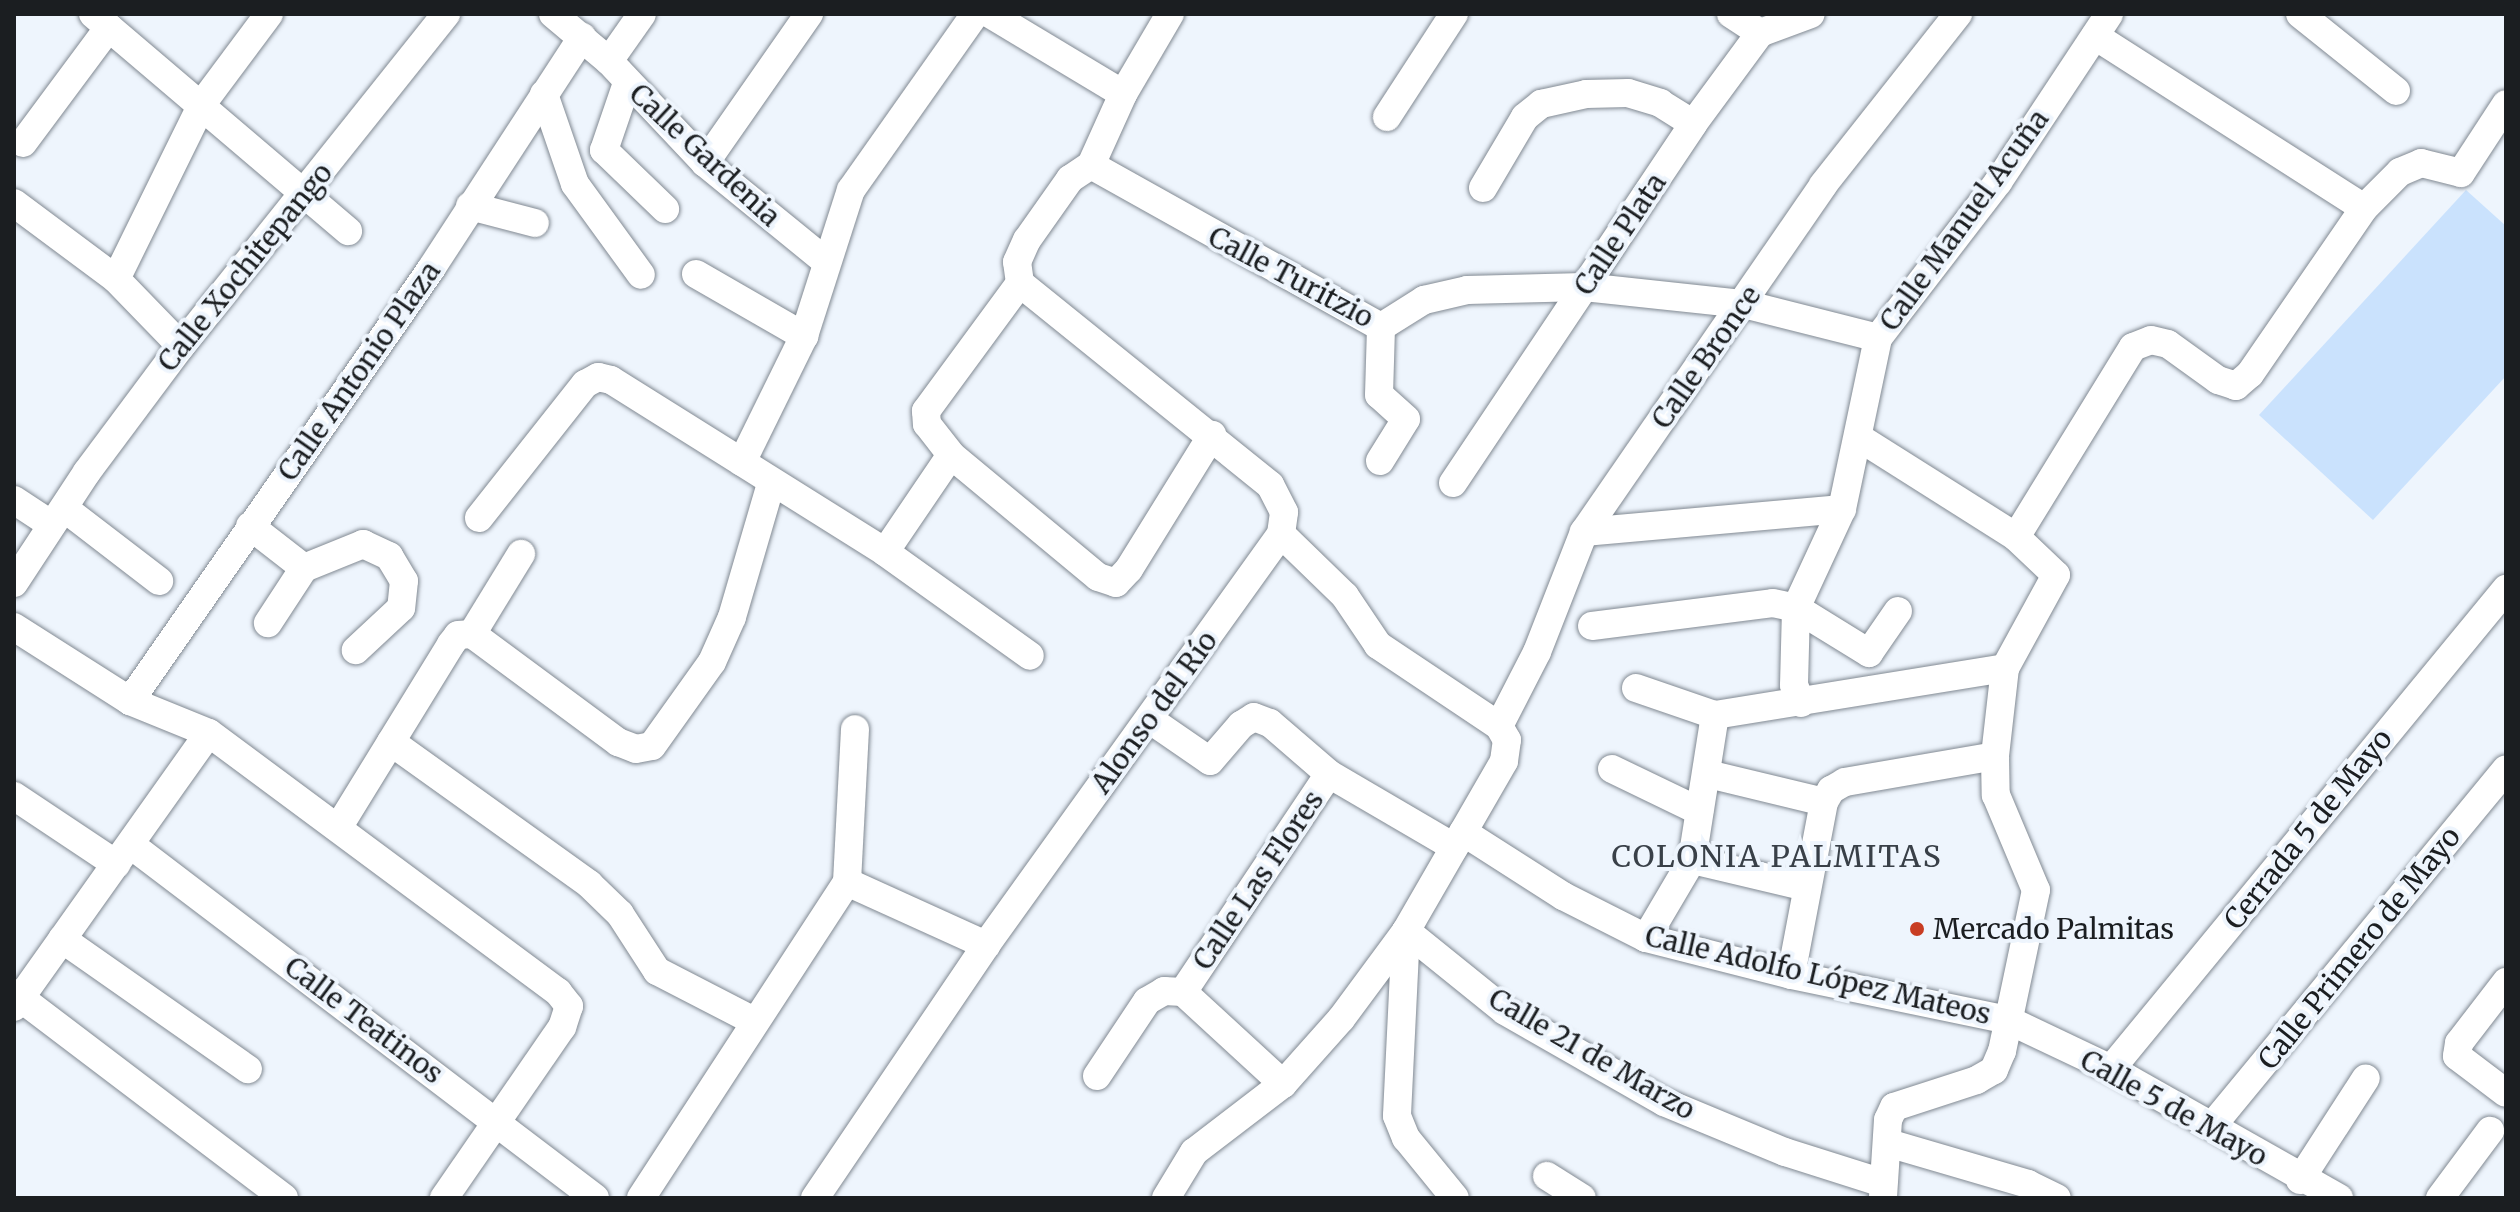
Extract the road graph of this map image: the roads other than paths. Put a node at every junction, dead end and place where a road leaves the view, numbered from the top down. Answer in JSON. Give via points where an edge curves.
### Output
{"nodes":[{"id":1,"x":269,"y":14,"type":"edge"},
{"id":2,"x":446,"y":14,"type":"edge"},
{"id":3,"x":553,"y":14,"type":"edge"},
{"id":4,"x":642,"y":14,"type":"edge"},
{"id":5,"x":809,"y":14,"type":"edge"},
{"id":6,"x":975,"y":14,"type":"edge"},
{"id":7,"x":990,"y":14,"type":"edge"},
{"id":8,"x":1170,"y":14,"type":"edge"},
{"id":9,"x":1454,"y":14,"type":"edge"},
{"id":10,"x":1731,"y":14,"type":"edge"},
{"id":11,"x":1811,"y":14,"type":"edge"},
{"id":12,"x":1958,"y":14,"type":"edge"},
{"id":13,"x":2300,"y":14,"type":"edge"},
{"id":14,"x":101,"y":21,"type":"edge"},
{"id":15,"x":2102,"y":25,"type":"edge"},
{"id":16,"x":1760,"y":33,"type":"junction"},
{"id":17,"x":582,"y":37,"type":"junction"},
{"id":18,"x":618,"y":72,"type":"junction"},
{"id":19,"x":2396,"y":91,"type":"dead end"},
{"id":20,"x":544,"y":94,"type":"junction"},
{"id":21,"x":1123,"y":94,"type":"junction"},
{"id":22,"x":202,"y":104,"type":"junction"},
{"id":23,"x":2506,"y":104,"type":"edge"},
{"id":24,"x":1387,"y":117,"type":"dead end"},
{"id":25,"x":1693,"y":124,"type":"junction"},
{"id":26,"x":23,"y":143,"type":"dead end"},
{"id":27,"x":705,"y":163,"type":"junction"},
{"id":28,"x":1091,"y":165,"type":"junction"},
{"id":29,"x":1483,"y":188,"type":"dead end"},
{"id":30,"x":302,"y":196,"type":"junction"},
{"id":31,"x":14,"y":203,"type":"edge"},
{"id":32,"x":470,"y":206,"type":"junction"},
{"id":33,"x":2364,"y":208,"type":"junction"},
{"id":34,"x":665,"y":209,"type":"dead end"},
{"id":35,"x":535,"y":223,"type":"dead end"},
{"id":36,"x":348,"y":231,"type":"dead end"},
{"id":37,"x":825,"y":261,"type":"junction"},
{"id":38,"x":696,"y":274,"type":"dead end"},
{"id":39,"x":641,"y":275,"type":"dead end"},
{"id":40,"x":116,"y":279,"type":"junction"},
{"id":41,"x":1020,"y":283,"type":"junction"},
{"id":42,"x":1584,"y":287,"type":"junction"},
{"id":43,"x":1744,"y":304,"type":"junction"},
{"id":44,"x":1381,"y":327,"type":"junction"},
{"id":45,"x":804,"y":336,"type":"junction"},
{"id":46,"x":1878,"y":338,"type":"junction"},
{"id":47,"x":181,"y":346,"type":"junction"},
{"id":48,"x":1212,"y":435,"type":"junction"},
{"id":49,"x":1858,"y":437,"type":"junction"},
{"id":50,"x":951,"y":455,"type":"junction"},
{"id":51,"x":1380,"y":461,"type":"dead end"},
{"id":52,"x":742,"y":462,"type":"junction"},
{"id":53,"x":1453,"y":483,"type":"dead end"},
{"id":54,"x":771,"y":484,"type":"junction"},
{"id":55,"x":14,"y":500,"type":"edge"},
{"id":56,"x":1842,"y":509,"type":"junction"},
{"id":57,"x":58,"y":516,"type":"junction"},
{"id":58,"x":479,"y":518,"type":"dead end"},
{"id":59,"x":250,"y":526,"type":"junction"},
{"id":60,"x":1584,"y":532,"type":"junction"},
{"id":61,"x":1281,"y":534,"type":"junction"},
{"id":62,"x":2016,"y":537,"type":"junction"},
{"id":63,"x":885,"y":552,"type":"junction"},
{"id":64,"x":521,"y":554,"type":"dead end"},
{"id":65,"x":304,"y":568,"type":"junction"},
{"id":66,"x":159,"y":581,"type":"dead end"},
{"id":67,"x":14,"y":583,"type":"edge"},
{"id":68,"x":2506,"y":589,"type":"edge"},
{"id":69,"x":1796,"y":608,"type":"junction"},
{"id":70,"x":1898,"y":611,"type":"dead end"},
{"id":71,"x":268,"y":623,"type":"dead end"},
{"id":72,"x":1592,"y":626,"type":"dead end"},
{"id":73,"x":14,"y":627,"type":"edge"},
{"id":74,"x":472,"y":634,"type":"junction"},
{"id":75,"x":356,"y":650,"type":"dead end"},
{"id":76,"x":1030,"y":656,"type":"dead end"},
{"id":77,"x":2005,"y":668,"type":"junction"},
{"id":78,"x":1636,"y":688,"type":"dead end"},
{"id":79,"x":130,"y":701,"type":"junction"},
{"id":80,"x":1801,"y":703,"type":"junction"},
{"id":81,"x":1715,"y":715,"type":"junction"},
{"id":82,"x":1149,"y":719,"type":"junction"},
{"id":83,"x":1499,"y":726,"type":"junction"},
{"id":84,"x":855,"y":729,"type":"dead end"},
{"id":85,"x":209,"y":733,"type":"junction"},
{"id":86,"x":391,"y":742,"type":"junction"},
{"id":87,"x":1995,"y":756,"type":"junction"},
{"id":88,"x":1612,"y":769,"type":"dead end"},
{"id":89,"x":2506,"y":769,"type":"edge"},
{"id":90,"x":1329,"y":774,"type":"junction"},
{"id":91,"x":1708,"y":774,"type":"junction"},
{"id":92,"x":14,"y":796,"type":"edge"},
{"id":93,"x":1828,"y":796,"type":"junction"},
{"id":94,"x":1699,"y":811,"type":"junction"},
{"id":95,"x":338,"y":828,"type":"junction"},
{"id":96,"x":1459,"y":840,"type":"junction"},
{"id":97,"x":123,"y":854,"type":"junction"},
{"id":98,"x":1692,"y":860,"type":"junction"},
{"id":99,"x":847,"y":882,"type":"junction"},
{"id":100,"x":1806,"y":887,"type":"junction"},
{"id":101,"x":1406,"y":931,"type":"junction"},
{"id":102,"x":1646,"y":938,"type":"junction"},
{"id":103,"x":62,"y":939,"type":"junction"},
{"id":104,"x":986,"y":945,"type":"junction"},
{"id":105,"x":1791,"y":975,"type":"junction"},
{"id":106,"x":2506,"y":982,"type":"edge"},
{"id":107,"x":1183,"y":992,"type":"junction"},
{"id":108,"x":16,"y":999,"type":"edge"},
{"id":109,"x":2008,"y":1020,"type":"junction"},
{"id":110,"x":754,"y":1021,"type":"junction"},
{"id":111,"x":248,"y":1069,"type":"dead end"},
{"id":112,"x":2111,"y":1069,"type":"junction"},
{"id":113,"x":1097,"y":1076,"type":"dead end"},
{"id":114,"x":2366,"y":1078,"type":"dead end"},
{"id":115,"x":1283,"y":1084,"type":"junction"},
{"id":116,"x":2506,"y":1093,"type":"edge"},
{"id":117,"x":496,"y":1120,"type":"junction"},
{"id":118,"x":2212,"y":1126,"type":"junction"},
{"id":119,"x":2490,"y":1131,"type":"dead end"},
{"id":120,"x":1888,"y":1143,"type":"junction"},
{"id":121,"x":1547,"y":1176,"type":"dead end"},
{"id":122,"x":2300,"y":1180,"type":"junction"},
{"id":123,"x":1883,"y":1190,"type":"edge"},
{"id":124,"x":1454,"y":1197,"type":"edge"},
{"id":125,"x":284,"y":1198,"type":"edge"},
{"id":126,"x":444,"y":1198,"type":"edge"},
{"id":127,"x":595,"y":1198,"type":"edge"},
{"id":128,"x":641,"y":1198,"type":"edge"},
{"id":129,"x":815,"y":1198,"type":"edge"},
{"id":130,"x":1166,"y":1198,"type":"edge"},
{"id":131,"x":1582,"y":1198,"type":"edge"},
{"id":132,"x":2057,"y":1198,"type":"edge"},
{"id":133,"x":2339,"y":1198,"type":"edge"},
{"id":134,"x":2440,"y":1198,"type":"edge"}],
"edges":[{"from":1,"to":22,"type":"street"},
{"from":2,"to":30,"type":"street","name":"Calle Xochitepango"},
{"from":3,"to":17,"type":"street","name":"Calle Gardenia"},
{"from":4,"to":18,"type":"street"},
{"from":5,"to":27,"type":"street"},
{"from":6,"to":37,"type":"street","via":[[851,190]]},
{"from":7,"to":21,"type":"street"},
{"from":8,"to":21,"type":"street"},
{"from":9,"to":24,"type":"street"},
{"from":10,"to":16,"type":"street"},
{"from":11,"to":16,"type":"street"},
{"from":12,"to":43,"type":"street","name":"Calle Bronce","via":[[1823,185]]},
{"from":13,"to":19,"type":"street"},
{"from":14,"to":22,"type":"street"},
{"from":14,"to":26,"type":"street"},
{"from":15,"to":33,"type":"street"},
{"from":15,"to":46,"type":"street","name":"Calle Manuel Acuña","via":[[1998,182]]},
{"from":16,"to":25,"type":"street","name":"Calle Plata"},
{"from":17,"to":18,"type":"street","name":"Calle Gardenia"},
{"from":17,"to":20,"type":"street","name":"Calle Antonio Plaza"},
{"from":18,"to":27,"type":"street","name":"Calle Gardenia"},
{"from":18,"to":34,"type":"street","via":[[604,150]]},
{"from":20,"to":32,"type":"street","name":"Calle Antonio Plaza"},
{"from":20,"to":39,"type":"street","via":[[575,184]]},
{"from":21,"to":28,"type":"street"},
{"from":22,"to":30,"type":"street"},
{"from":22,"to":40,"type":"street"},
{"from":23,"to":33,"type":"street","via":[[2461,173],[2421,163],[2400,172]]},
{"from":25,"to":29,"type":"street","via":[[1660,103],[1628,93],[1586,94],[1541,104],[1525,117]]},
{"from":25,"to":42,"type":"street","name":"Calle Plata"},
{"from":27,"to":37,"type":"street","name":"Calle Gardenia"},
{"from":28,"to":41,"type":"street","via":[[1070,179],[1027,240],[1017,262]]},
{"from":28,"to":44,"type":"street","name":"Calle Turitzio"},
{"from":30,"to":36,"type":"street"},
{"from":30,"to":47,"type":"street","name":"Calle Xochitepango"},
{"from":31,"to":40,"type":"street"},
{"from":32,"to":35,"type":"street"},
{"from":32,"to":59,"type":"street","name":"Calle Antonio Plaza"},
{"from":33,"to":62,"type":"street","via":[[2250,374],[2236,386],[2218,380],[2168,344],[2151,340],[2133,347]]},
{"from":37,"to":45,"type":"street"},
{"from":38,"to":45,"type":"street"},
{"from":40,"to":47,"type":"street"},
{"from":41,"to":48,"type":"street"},
{"from":41,"to":50,"type":"street","via":[[926,411],[927,424]]},
{"from":42,"to":43,"type":"street","name":"Calle Turitzio"},
{"from":42,"to":44,"type":"street","name":"Calle Turitzio","via":[[1467,290],[1424,300]]},
{"from":42,"to":53,"type":"street","name":"Calle Plata"},
{"from":43,"to":46,"type":"street","name":"Calle Turitzio"},
{"from":43,"to":60,"type":"street","name":"Calle Bronce"},
{"from":44,"to":51,"type":"street","via":[[1379,395],[1406,419]]},
{"from":45,"to":52,"type":"street"},
{"from":46,"to":49,"type":"street","name":"Calle Manuel Acuña"},
{"from":47,"to":57,"type":"street","name":"Calle Xochitepango"},
{"from":48,"to":50,"type":"street","via":[[1116,583],[1098,577]]},
{"from":48,"to":61,"type":"street","via":[[1270,485],[1284,512]]},
{"from":49,"to":56,"type":"street","name":"Calle Manuel Acuña"},
{"from":49,"to":62,"type":"street"},
{"from":50,"to":63,"type":"street"},
{"from":52,"to":54,"type":"street"},
{"from":52,"to":58,"type":"street","via":[[630,388],[598,377],[572,398]]},
{"from":54,"to":63,"type":"street"},
{"from":54,"to":74,"type":"street","via":[[732,617],[712,662],[652,746],[636,749],[618,742]]},
{"from":55,"to":57,"type":"street"},
{"from":56,"to":60,"type":"street"},
{"from":56,"to":69,"type":"street","name":"Calle Manuel Acuña"},
{"from":57,"to":66,"type":"street"},
{"from":57,"to":67,"type":"street","name":"Calle Xochitepango"},
{"from":59,"to":65,"type":"street"},
{"from":59,"to":79,"type":"street","name":"Calle Antonio Plaza"},
{"from":60,"to":83,"type":"street","name":"Calle Bronce","via":[[1537,652]]},
{"from":61,"to":82,"type":"street","name":"Alonso del Río"},
{"from":61,"to":83,"type":"street","via":[[1345,596],[1378,645]]},
{"from":62,"to":77,"type":"street","via":[[2056,575]]},
{"from":63,"to":76,"type":"street"},
{"from":64,"to":74,"type":"street"},
{"from":65,"to":71,"type":"street"},
{"from":65,"to":75,"type":"street","via":[[363,544],[389,556],[404,581],[401,608]]},
{"from":68,"to":112,"type":"street","name":"Cerrada 5 de Mayo"},
{"from":69,"to":70,"type":"street","via":[[1869,653]]},
{"from":69,"to":72,"type":"street","via":[[1773,603]]},
{"from":69,"to":80,"type":"street","via":[[1794,685]]},
{"from":73,"to":79,"type":"street"},
{"from":74,"to":86,"type":"street","via":[[458,635],[451,644]]},
{"from":77,"to":80,"type":"street"},
{"from":77,"to":87,"type":"street"},
{"from":78,"to":81,"type":"street"},
{"from":79,"to":85,"type":"street"},
{"from":80,"to":81,"type":"street"},
{"from":81,"to":91,"type":"street"},
{"from":82,"to":90,"type":"street","name":"Calle Adolfo López Mateos","via":[[1210,761],[1254,717],[1270,723]]},
{"from":82,"to":104,"type":"street","name":"Alonso del Río"},
{"from":83,"to":96,"type":"street","via":[[1507,740],[1504,761]]},
{"from":84,"to":99,"type":"street"},
{"from":85,"to":95,"type":"street"},
{"from":85,"to":97,"type":"street"},
{"from":86,"to":95,"type":"street"},
{"from":86,"to":110,"type":"street","via":[[589,884],[620,914],[657,971]]},
{"from":87,"to":93,"type":"street","via":[[1845,782]]},
{"from":87,"to":109,"type":"street","via":[[1996,795],[2036,890]]},
{"from":88,"to":94,"type":"street"},
{"from":89,"to":118,"type":"street","name":"Calle Primero de Mayo"},
{"from":90,"to":96,"type":"street","name":"Calle Adolfo López Mateos"},
{"from":90,"to":107,"type":"street","name":"Calle Las Flores"},
{"from":91,"to":93,"type":"street"},
{"from":91,"to":94,"type":"street"},
{"from":92,"to":97,"type":"street","name":"Calle Teatinos"},
{"from":93,"to":100,"type":"street"},
{"from":94,"to":98,"type":"street"},
{"from":95,"to":117,"type":"street","via":[[558,992],[569,1006],[562,1027]]},
{"from":96,"to":101,"type":"street"},
{"from":96,"to":102,"type":"street","name":"Calle Adolfo López Mateos"},
{"from":97,"to":103,"type":"street"},
{"from":97,"to":117,"type":"street","name":"Calle Teatinos"},
{"from":98,"to":100,"type":"street"},
{"from":98,"to":102,"type":"street"},
{"from":99,"to":104,"type":"street"},
{"from":99,"to":110,"type":"street"},
{"from":100,"to":105,"type":"street"},
{"from":101,"to":115,"type":"street","via":[[1341,1019]]},
{"from":101,"to":123,"type":"street","name":"Calle 21 de Marzo","via":[[1505,1011],[1664,1102]]},
{"from":101,"to":124,"type":"street","via":[[1397,1116],[1406,1138]]},
{"from":102,"to":105,"type":"street","name":"Calle Adolfo López Mateos"},
{"from":103,"to":108,"type":"street"},
{"from":103,"to":111,"type":"street"},
{"from":104,"to":129,"type":"street","name":"Alonso del Río"},
{"from":105,"to":109,"type":"street","name":"Calle Adolfo López Mateos"},
{"from":106,"to":116,"type":"street","via":[[2459,1043],[2457,1056]]},
{"from":107,"to":113,"type":"street","via":[[1164,991],[1147,1001]]},
{"from":107,"to":115,"type":"street","name":"Calle Las Flores"},
{"from":108,"to":125,"type":"street"},
{"from":109,"to":112,"type":"street","name":"Calle 5 de Mayo"},
{"from":109,"to":120,"type":"street","via":[[1994,1070],[1894,1107]]},
{"from":110,"to":128,"type":"street"},
{"from":112,"to":118,"type":"street","name":"Calle 5 de Mayo"},
{"from":114,"to":122,"type":"street"},
{"from":115,"to":130,"type":"street","via":[[1194,1152]]},
{"from":117,"to":126,"type":"street"},
{"from":117,"to":127,"type":"street","name":"Calle Teatinos"},
{"from":118,"to":122,"type":"street","name":"Calle 5 de Mayo"},
{"from":119,"to":134,"type":"street"},
{"from":120,"to":123,"type":"street"},
{"from":120,"to":132,"type":"street","via":[[2028,1184]]},
{"from":121,"to":131,"type":"street"},
{"from":122,"to":133,"type":"street","name":"Calle 5 de Mayo"}]}
